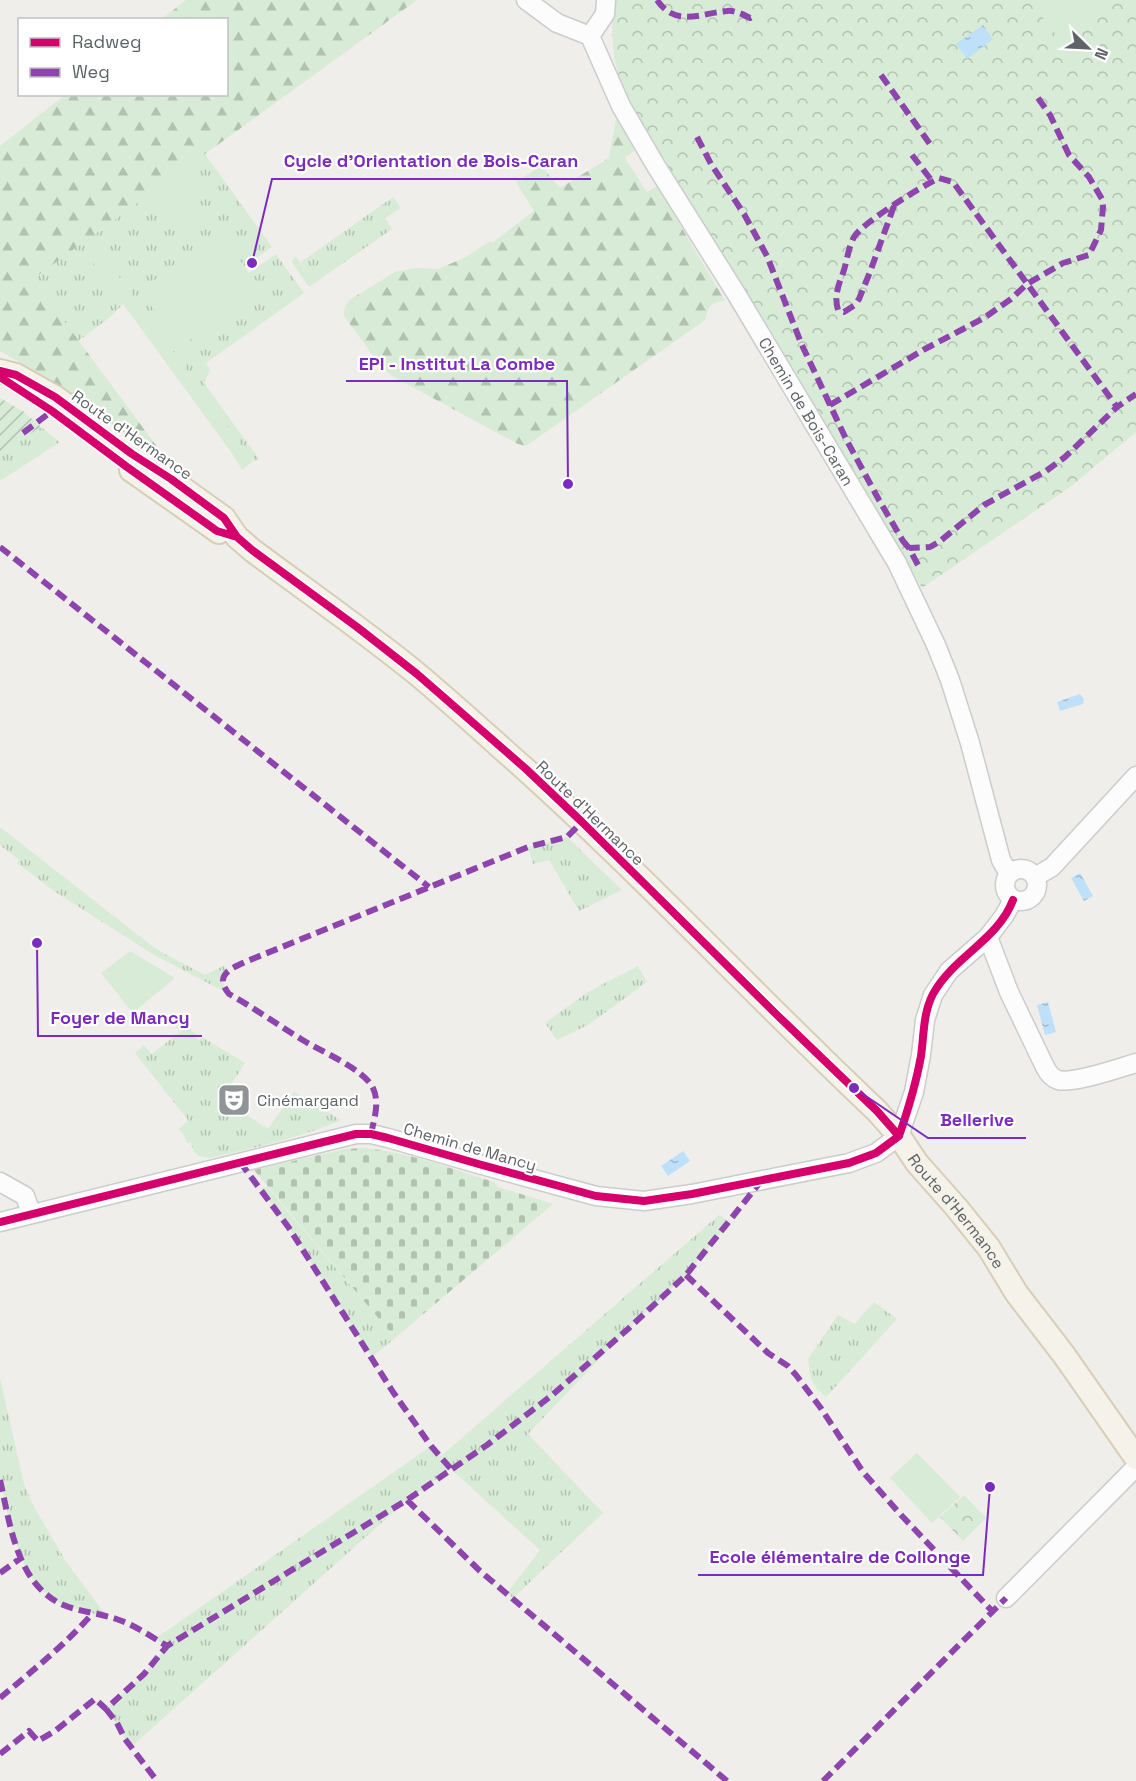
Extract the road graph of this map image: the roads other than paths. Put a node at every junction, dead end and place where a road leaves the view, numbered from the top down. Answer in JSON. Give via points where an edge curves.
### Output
{"nodes":[{"id":1,"x":526,"y":0,"type":"edge"},
{"id":2,"x":606,"y":0,"type":"edge"},
{"id":3,"x":590,"y":36,"type":"junction"},
{"id":4,"x":0,"y":371,"type":"edge"},
{"id":5,"x":0,"y":377,"type":"edge"},
{"id":6,"x":237,"y":537,"type":"junction"},
{"id":7,"x":1136,"y":776,"type":"edge"},
{"id":8,"x":1010,"y":874,"type":"junction"},
{"id":9,"x":1035,"y":878,"type":"junction"},
{"id":10,"x":1013,"y":900,"type":"junction"},
{"id":11,"x":988,"y":937,"type":"junction"},
{"id":12,"x":1136,"y":1063,"type":"edge"},
{"id":13,"x":899,"y":1136,"type":"junction"},
{"id":14,"x":0,"y":1182,"type":"edge"},
{"id":15,"x":31,"y":1213,"type":"junction"},
{"id":16,"x":0,"y":1222,"type":"edge"},
{"id":17,"x":1136,"y":1458,"type":"edge"},
{"id":18,"x":1136,"y":1467,"type":"edge"},
{"id":19,"x":1006,"y":1598,"type":"dead end"}],
"edges":[{"from":1,"to":3,"type":"street","via":[[557,23]]},
{"from":2,"to":3,"type":"street","via":[[605,14]]},
{"from":3,"to":8,"type":"street","name":"Chemin de Bois-Caran","via":[[626,115],[897,563],[950,680],[1001,860]]},
{"from":4,"to":6,"type":"main road","name":"Route d'Hermance","via":[[16,375],[55,397],[224,518]]},
{"from":5,"to":6,"type":"main road","name":"Route d'Hermance","via":[[217,531]]},
{"from":6,"to":13,"type":"main road","name":"Route d'Hermance","via":[[417,674],[526,770]]},
{"from":7,"to":9,"type":"street","via":[[1052,867]]},
{"from":8,"to":9,"type":"street","via":[[1021,869]]},
{"from":8,"to":10,"type":"street","via":[[1005,888]]},
{"from":9,"to":10,"type":"street","via":[[1037,888],[1032,897],[1023,902]]},
{"from":10,"to":11,"type":"street"},
{"from":11,"to":12,"type":"street","via":[[1009,992],[1052,1077],[1073,1079]]},
{"from":11,"to":13,"type":"street","via":[[950,971],[933,995],[925,1020],[914,1092]]},
{"from":13,"to":15,"type":"street","name":"Chemin de Mancy","via":[[876,1153],[849,1163],[644,1201],[596,1196],[388,1138],[356,1134]]},
{"from":13,"to":17,"type":"main road","name":"Route d'Hermance","via":[[989,1248],[1017,1294]]},
{"from":14,"to":15,"type":"street","via":[[25,1196]]},
{"from":15,"to":16,"type":"street","name":"Chemin de Mancy"},
{"from":18,"to":19,"type":"street"}]}
